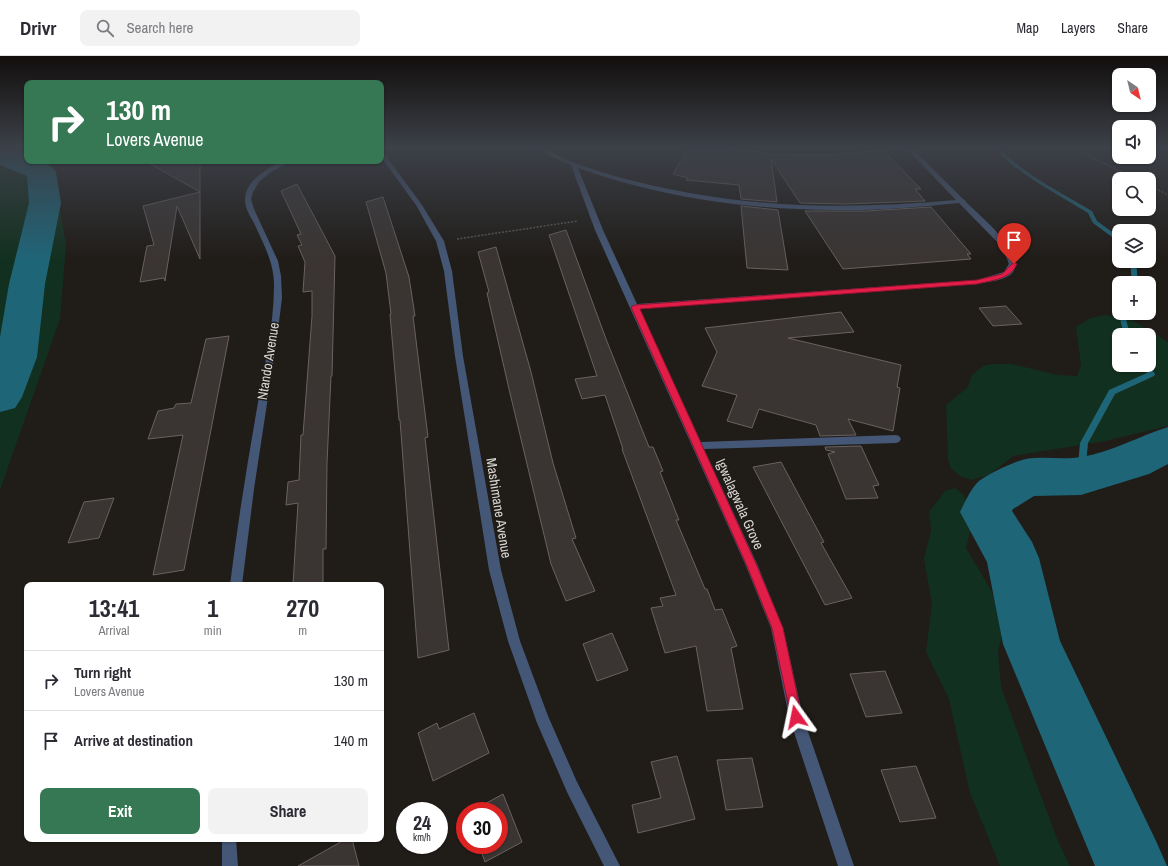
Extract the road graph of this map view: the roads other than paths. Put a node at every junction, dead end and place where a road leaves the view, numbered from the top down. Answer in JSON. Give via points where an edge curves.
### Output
{"nodes":[{"id":1,"x":254,"y":185,"type":"edge"},
{"id":2,"x":404,"y":185,"type":"edge"},
{"id":3,"x":582,"y":185,"type":"edge"},
{"id":4,"x":641,"y":185,"type":"edge"},
{"id":5,"x":946,"y":185,"type":"edge"},
{"id":6,"x":963,"y":201,"type":"junction"},
{"id":7,"x":635,"y":307,"type":"junction"},
{"id":8,"x":896,"y":440,"type":"dead end"},
{"id":9,"x":697,"y":446,"type":"junction"},
{"id":10,"x":236,"y":582,"type":"edge"},
{"id":11,"x":229,"y":842,"type":"edge"},
{"id":12,"x":230,"y":866,"type":"edge"},
{"id":13,"x":612,"y":866,"type":"edge"},
{"id":14,"x":846,"y":866,"type":"edge"}],
"edges":[{"from":1,"to":10,"type":"street","name":"Ntando Avenue","via":[[248,200],[250,209],[276,265],[278,284]]},
{"from":2,"to":13,"type":"street","name":"Mashimane Avenue","via":[[440,241],[448,271],[495,570],[514,641],[542,718],[572,787]]},
{"from":3,"to":7,"type":"street","name":"Igwalagwala Grove"},
{"from":4,"to":6,"type":"street","via":[[671,192],[793,207],[908,206]]},
{"from":5,"to":6,"type":"street"},
{"from":6,"to":7,"type":"street","via":[[1013,257],[1014,264],[1004,275],[977,282]]},
{"from":7,"to":9,"type":"street","name":"Igwalagwala Grove"},
{"from":8,"to":9,"type":"street"},
{"from":9,"to":14,"type":"street","name":"Igwalagwala Grove","via":[[778,628],[796,717]]},
{"from":11,"to":12,"type":"street"}]}
